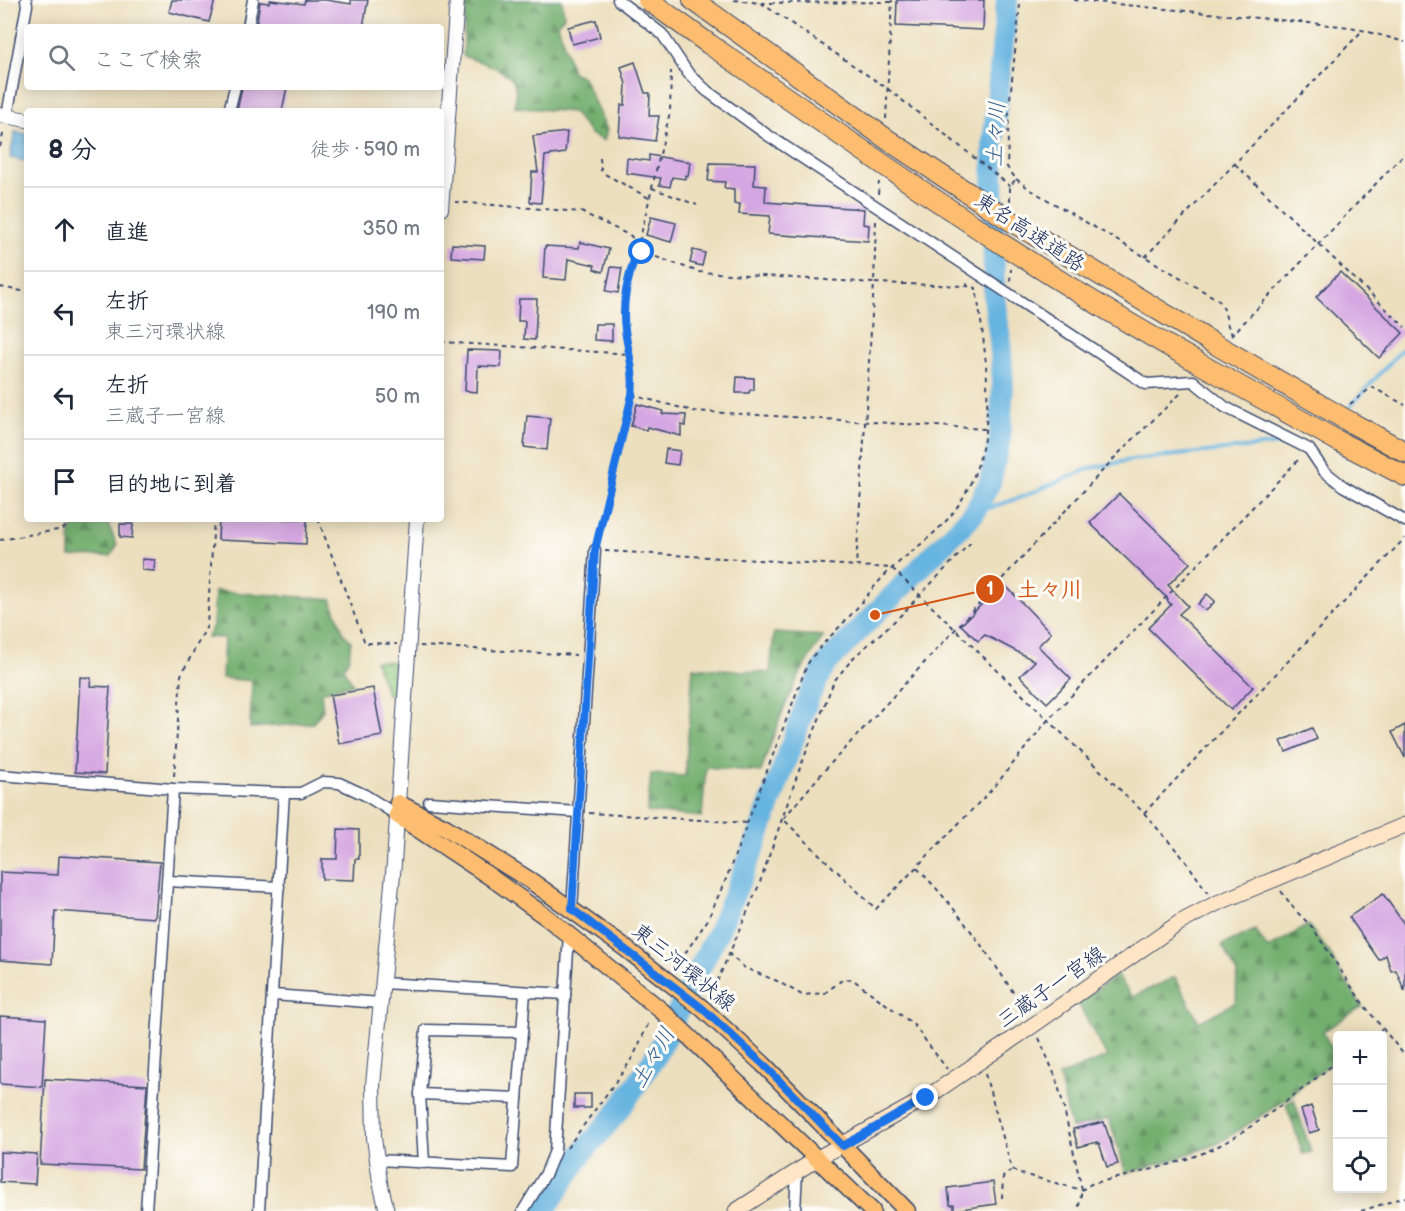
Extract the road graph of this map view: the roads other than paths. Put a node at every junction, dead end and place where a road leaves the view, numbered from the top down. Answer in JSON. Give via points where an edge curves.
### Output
{"nodes":[{"id":1,"x":253,"y":0,"type":"edge"},
{"id":2,"x":457,"y":0,"type":"edge"},
{"id":3,"x":618,"y":0,"type":"edge"},
{"id":4,"x":648,"y":0,"type":"edge"},
{"id":5,"x":693,"y":0,"type":"edge"},
{"id":6,"x":30,"y":2,"type":"edge"},
{"id":7,"x":25,"y":24,"type":"edge"},
{"id":8,"x":249,"y":24,"type":"edge"},
{"id":9,"x":24,"y":27,"type":"edge"},
{"id":10,"x":234,"y":90,"type":"edge"},
{"id":11,"x":230,"y":108,"type":"edge"},
{"id":12,"x":3,"y":115,"type":"edge"},
{"id":13,"x":24,"y":119,"type":"edge"},
{"id":14,"x":444,"y":163,"type":"edge"},
{"id":15,"x":1405,"y":452,"type":"edge"},
{"id":16,"x":1405,"y":476,"type":"edge"},
{"id":17,"x":1405,"y":521,"type":"edge"},
{"id":18,"x":417,"y":522,"type":"edge"},
{"id":19,"x":595,"y":550,"type":"road end"},
{"id":20,"x":0,"y":776,"type":"edge"},
{"id":21,"x":173,"y":789,"type":"junction"},
{"id":22,"x":284,"y":793,"type":"junction"},
{"id":23,"x":429,"y":802,"type":"dead end"},
{"id":24,"x":397,"y":809,"type":"junction"},
{"id":25,"x":578,"y":812,"type":"junction"},
{"id":26,"x":1405,"y":825,"type":"edge"},
{"id":27,"x":168,"y":881,"type":"junction"},
{"id":28,"x":279,"y":887,"type":"junction"},
{"id":29,"x":572,"y":909,"type":"junction"},
{"id":30,"x":570,"y":935,"type":"junction"},
{"id":31,"x":383,"y":983,"type":"junction"},
{"id":32,"x":525,"y":992,"type":"junction"},
{"id":33,"x":566,"y":994,"type":"junction"},
{"id":34,"x":273,"y":995,"type":"junction"},
{"id":35,"x":381,"y":1003,"type":"junction"},
{"id":36,"x":522,"y":1032,"type":"junction"},
{"id":37,"x":420,"y":1094,"type":"junction"},
{"id":38,"x":517,"y":1098,"type":"junction"},
{"id":39,"x":843,"y":1146,"type":"junction"},
{"id":40,"x":818,"y":1158,"type":"junction"},
{"id":41,"x":377,"y":1160,"type":"junction"},
{"id":42,"x":424,"y":1163,"type":"junction"},
{"id":43,"x":797,"y":1171,"type":"junction"},
{"id":44,"x":146,"y":1211,"type":"edge"},
{"id":45,"x":259,"y":1211,"type":"edge"},
{"id":46,"x":387,"y":1211,"type":"edge"},
{"id":47,"x":523,"y":1211,"type":"edge"},
{"id":48,"x":736,"y":1211,"type":"edge"},
{"id":49,"x":795,"y":1211,"type":"edge"},
{"id":50,"x":872,"y":1211,"type":"edge"},
{"id":51,"x":907,"y":1211,"type":"edge"}],
"edges":[{"from":1,"to":8,"type":"street"},
{"from":2,"to":14,"type":"street"},
{"from":3,"to":17,"type":"street","via":[[662,34],[688,73],[707,90],[876,207],[1146,384],[1192,381],[1226,407],[1309,449],[1324,471],[1343,486]]},
{"from":4,"to":16,"type":"highway","name":"東名高速道路","bridge":true,"via":[[981,230],[1008,256]]},
{"from":5,"to":15,"type":"highway","name":"東名高速道路","bridge":true,"via":[[888,140],[982,202],[1008,210],[1216,341],[1349,413]]},
{"from":6,"to":7,"type":"street"},
{"from":9,"to":12,"type":"street"},
{"from":10,"to":11,"type":"street"},
{"from":12,"to":13,"type":"street"},
{"from":18,"to":24,"type":"street"},
{"from":19,"to":25,"type":"street"},
{"from":20,"to":21,"type":"street"},
{"from":21,"to":22,"type":"street"},
{"from":21,"to":27,"type":"street"},
{"from":22,"to":24,"type":"street","via":[[301,793],[331,782]]},
{"from":22,"to":28,"type":"street"},
{"from":23,"to":25,"type":"street"},
{"from":24,"to":29,"type":"main road","name":"東三河環状線","via":[[445,827]]},
{"from":24,"to":30,"type":"main road"},
{"from":24,"to":31,"type":"street"},
{"from":25,"to":29,"type":"street"},
{"from":26,"to":39,"type":"main road","name":"三蔵子一宮線","via":[[1215,904],[1179,923],[981,1062]]},
{"from":27,"to":28,"type":"street"},
{"from":27,"to":44,"type":"street"},
{"from":28,"to":34,"type":"street"},
{"from":29,"to":39,"type":"main road","name":"東三河環状線","via":[[704,1010]]},
{"from":30,"to":33,"type":"street"},
{"from":30,"to":40,"type":"main road","via":[[685,1031]]},
{"from":31,"to":32,"type":"street"},
{"from":31,"to":35,"type":"street"},
{"from":32,"to":33,"type":"street"},
{"from":32,"to":36,"type":"street"},
{"from":33,"to":47,"type":"street","via":[[555,1151]]},
{"from":34,"to":35,"type":"street"},
{"from":34,"to":45,"type":"street"},
{"from":35,"to":41,"type":"street","via":[[373,1085]]},
{"from":36,"to":37,"type":"street","via":[[426,1029]]},
{"from":36,"to":38,"type":"street"},
{"from":37,"to":38,"type":"street"},
{"from":37,"to":42,"type":"street"},
{"from":38,"to":42,"type":"street","via":[[512,1167]]},
{"from":39,"to":40,"type":"main road","name":"三蔵子一宮線"},
{"from":39,"to":51,"type":"main road","name":"東三河環状線"},
{"from":40,"to":43,"type":"main road","name":"三蔵子一宮線"},
{"from":40,"to":50,"type":"main road"},
{"from":41,"to":42,"type":"street"},
{"from":41,"to":46,"type":"street"},
{"from":43,"to":48,"type":"main road","name":"三蔵子一宮線"},
{"from":43,"to":49,"type":"street"}]}
